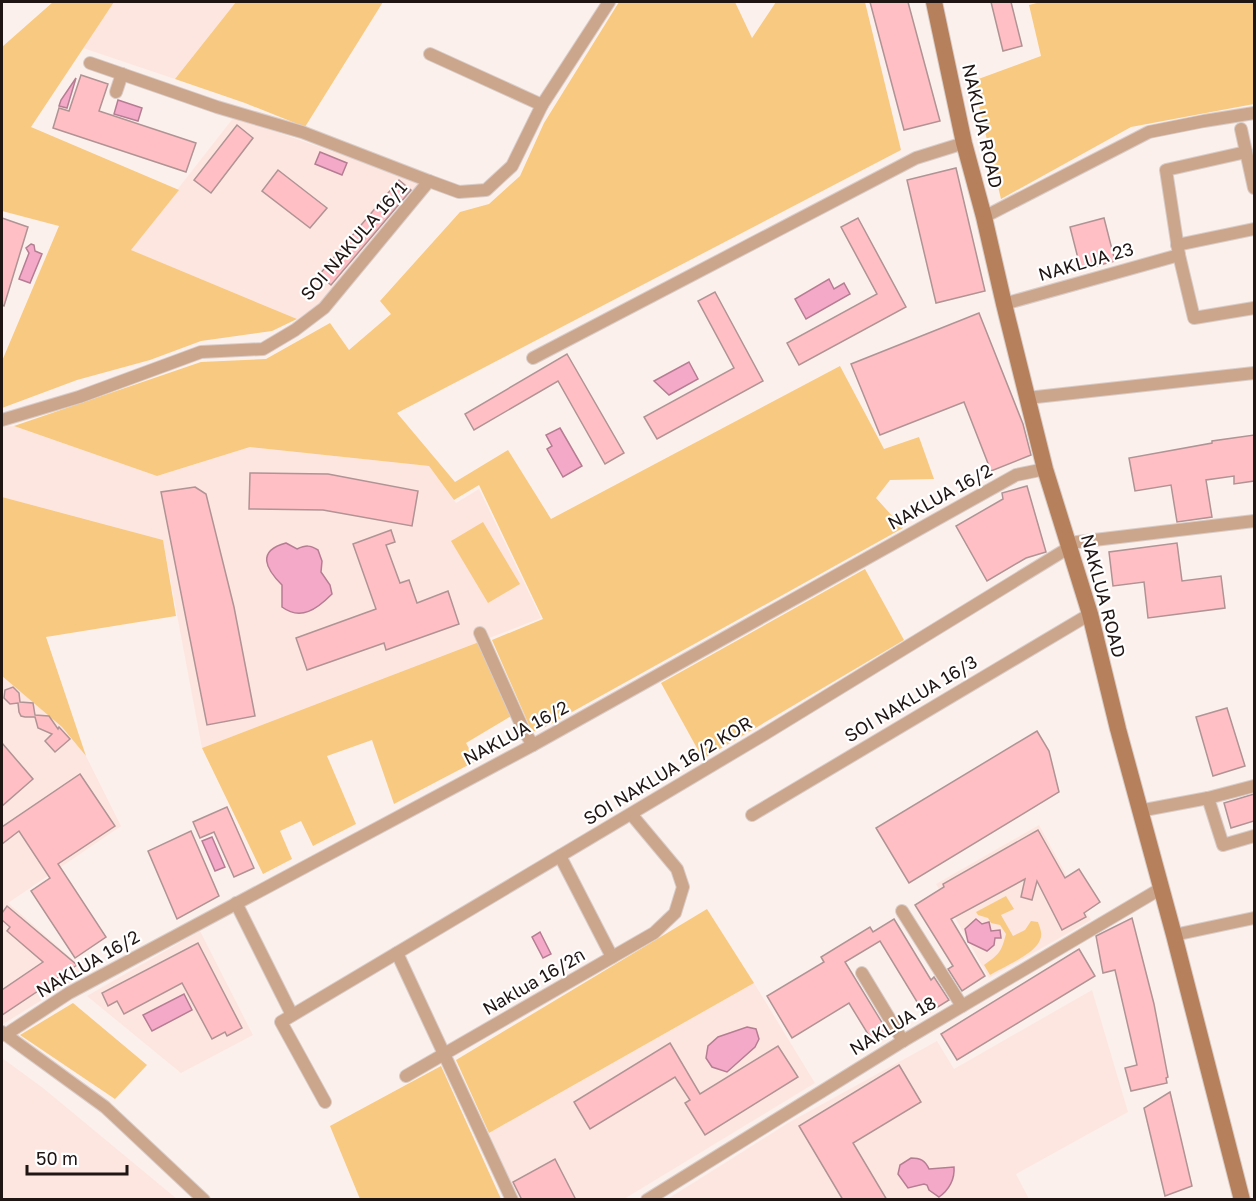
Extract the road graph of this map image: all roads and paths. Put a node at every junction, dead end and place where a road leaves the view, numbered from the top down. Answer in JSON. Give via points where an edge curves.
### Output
{"nodes":[{"id":1,"x":609,"y":2,"type":"edge"},
{"id":2,"x":934,"y":2,"type":"edge"},
{"id":3,"x":430,"y":54,"type":"dead end"},
{"id":4,"x":90,"y":63,"type":"dead end"},
{"id":5,"x":122,"y":74,"type":"junction"},
{"id":6,"x":116,"y":92,"type":"dead end"},
{"id":7,"x":542,"y":105,"type":"junction"},
{"id":8,"x":1254,"y":113,"type":"edge"},
{"id":9,"x":1241,"y":129,"type":"dead end"},
{"id":10,"x":964,"y":143,"type":"junction"},
{"id":11,"x":1246,"y":152,"type":"junction"},
{"id":12,"x":429,"y":182,"type":"junction"},
{"id":13,"x":1254,"y":188,"type":"edge"},
{"id":14,"x":984,"y":216,"type":"junction"},
{"id":15,"x":1254,"y":229,"type":"edge"},
{"id":16,"x":1178,"y":250,"type":"junction"},
{"id":17,"x":1004,"y":304,"type":"junction"},
{"id":18,"x":1254,"y":308,"type":"edge"},
{"id":19,"x":533,"y":358,"type":"dead end"},
{"id":20,"x":1254,"y":373,"type":"edge"},
{"id":21,"x":1027,"y":398,"type":"junction"},
{"id":22,"x":2,"y":420,"type":"edge"},
{"id":23,"x":1045,"y":469,"type":"junction"},
{"id":24,"x":1254,"y":521,"type":"edge"},
{"id":25,"x":1070,"y":545,"type":"junction"},
{"id":26,"x":1090,"y":614,"type":"junction"},
{"id":27,"x":480,"y":633,"type":"dead end"},
{"id":28,"x":533,"y":745,"type":"junction"},
{"id":29,"x":1254,"y":786,"type":"edge"},
{"id":30,"x":1208,"y":798,"type":"junction"},
{"id":31,"x":1139,"y":811,"type":"junction"},
{"id":32,"x":631,"y":814,"type":"junction"},
{"id":33,"x":752,"y":815,"type":"dead end"},
{"id":34,"x":1254,"y":836,"type":"edge"},
{"id":35,"x":560,"y":856,"type":"junction"},
{"id":36,"x":1160,"y":889,"type":"junction"},
{"id":37,"x":236,"y":903,"type":"junction"},
{"id":38,"x":902,"y":911,"type":"dead end"},
{"id":39,"x":1254,"y":918,"type":"edge"},
{"id":40,"x":1174,"y":935,"type":"junction"},
{"id":41,"x":397,"y":953,"type":"junction"},
{"id":42,"x":612,"y":957,"type":"junction"},
{"id":43,"x":862,"y":973,"type":"dead end"},
{"id":44,"x":962,"y":1006,"type":"junction"},
{"id":45,"x":287,"y":1018,"type":"junction"},
{"id":46,"x":3,"y":1034,"type":"edge"},
{"id":47,"x":903,"y":1041,"type":"junction"},
{"id":48,"x":444,"y":1055,"type":"junction"},
{"id":49,"x":406,"y":1076,"type":"dead end"},
{"id":50,"x":325,"y":1102,"type":"dead end"},
{"id":51,"x":204,"y":1200,"type":"edge"},
{"id":52,"x":512,"y":1200,"type":"edge"},
{"id":53,"x":647,"y":1200,"type":"edge"},
{"id":54,"x":1242,"y":1200,"type":"edge"}],
"edges":[{"from":1,"to":7,"type":"street","name":"SOI NAKULA 16/1"},
{"from":2,"to":10,"type":"street","name":"NAKLUA ROAD"},
{"from":3,"to":7,"type":"street"},
{"from":4,"to":5,"type":"street"},
{"from":5,"to":6,"type":"street"},
{"from":5,"to":12,"type":"street","via":[[302,132]]},
{"from":7,"to":12,"type":"street","name":"SOI NAKULA 16/1","via":[[512,166],[486,190],[459,192]]},
{"from":8,"to":14,"type":"street","via":[[1149,132]]},
{"from":9,"to":11,"type":"street"},
{"from":10,"to":14,"type":"street","name":"NAKLUA ROAD"},
{"from":10,"to":19,"type":"street","via":[[916,158]]},
{"from":11,"to":13,"type":"street"},
{"from":11,"to":16,"type":"street","via":[[1166,170]]},
{"from":12,"to":22,"type":"street","name":"SOI NAKULA 16/1","via":[[324,308],[263,349],[201,352],[79,397]]},
{"from":14,"to":17,"type":"street","name":"NAKLUA ROAD"},
{"from":15,"to":16,"type":"street","name":"NAKLUA 23"},
{"from":16,"to":17,"type":"street","name":"NAKLUA 23"},
{"from":16,"to":18,"type":"street","via":[[1194,318]]},
{"from":17,"to":21,"type":"street","name":"NAKLUA ROAD"},
{"from":20,"to":21,"type":"street"},
{"from":21,"to":23,"type":"street","name":"NAKLUA ROAD"},
{"from":23,"to":25,"type":"street","name":"NAKLUA ROAD"},
{"from":23,"to":28,"type":"street","name":"NAKLUA 16/2","via":[[1016,475]]},
{"from":24,"to":25,"type":"street"},
{"from":25,"to":26,"type":"street","name":"NAKLUA ROAD"},
{"from":25,"to":32,"type":"street","name":"SOI NAKLUA 16/2 KOR"},
{"from":26,"to":31,"type":"street","name":"NAKLUA ROAD"},
{"from":26,"to":33,"type":"street","name":"SOI NAKLUA 16/3"},
{"from":27,"to":28,"type":"street"},
{"from":28,"to":37,"type":"street","name":"NAKLUA 16/2"},
{"from":29,"to":30,"type":"street"},
{"from":30,"to":31,"type":"street"},
{"from":30,"to":34,"type":"street","via":[[1223,844]]},
{"from":31,"to":36,"type":"street","name":"NAKLUA ROAD"},
{"from":32,"to":35,"type":"street","name":"SOI NAKLUA 16/2 KOR"},
{"from":32,"to":42,"type":"street","via":[[677,869],[683,887],[675,913],[663,925]]},
{"from":35,"to":41,"type":"street","name":"SOI NAKLUA 16/2 KOR"},
{"from":35,"to":42,"type":"street","name":"Naklua 16/2ก"},
{"from":36,"to":40,"type":"street","name":"NAKLUA ROAD"},
{"from":36,"to":44,"type":"street","name":"NAKLUA 18"},
{"from":37,"to":45,"type":"street"},
{"from":37,"to":46,"type":"street","name":"NAKLUA 16/2","via":[[69,993]]},
{"from":38,"to":44,"type":"street"},
{"from":39,"to":40,"type":"street"},
{"from":40,"to":54,"type":"street","name":"NAKLUA ROAD"},
{"from":41,"to":45,"type":"street","name":"SOI NAKLUA 16/2 KOR"},
{"from":41,"to":48,"type":"street"},
{"from":42,"to":48,"type":"street","name":"Naklua 16/2ก"},
{"from":43,"to":47,"type":"street"},
{"from":44,"to":47,"type":"street","name":"NAKLUA 18"},
{"from":45,"to":50,"type":"street"},
{"from":46,"to":51,"type":"street","via":[[105,1107]]},
{"from":47,"to":53,"type":"street","name":"NAKLUA 18"},
{"from":48,"to":49,"type":"street","name":"Naklua 16/2ก"},
{"from":48,"to":52,"type":"street"}]}
